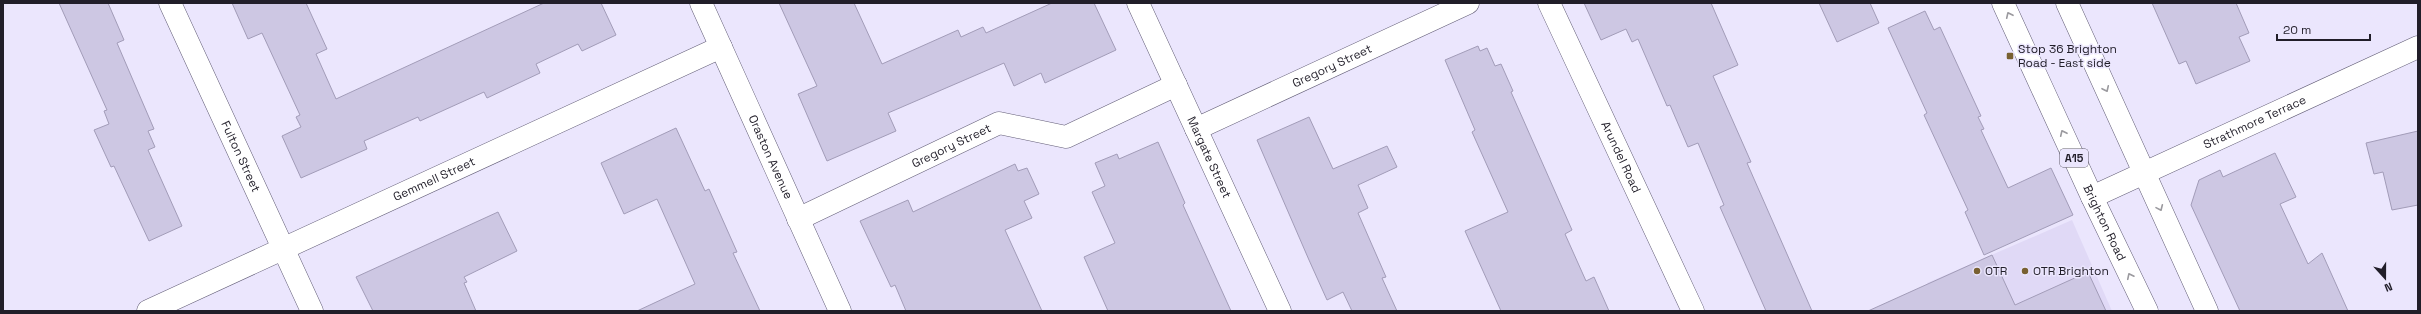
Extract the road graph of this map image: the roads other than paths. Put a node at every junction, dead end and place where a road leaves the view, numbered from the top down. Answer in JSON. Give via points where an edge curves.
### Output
{"nodes":[{"id":1,"x":170,"y":3,"type":"edge"},
{"id":2,"x":701,"y":3,"type":"edge"},
{"id":3,"x":1138,"y":3,"type":"edge"},
{"id":4,"x":1468,"y":3,"type":"edge"},
{"id":5,"x":1549,"y":3,"type":"edge"},
{"id":6,"x":2003,"y":3,"type":"edge"},
{"id":7,"x":2067,"y":3,"type":"edge"},
{"id":8,"x":721,"y":47,"type":"junction"},
{"id":9,"x":2418,"y":47,"type":"edge"},
{"id":10,"x":1176,"y":85,"type":"junction"},
{"id":11,"x":1196,"y":129,"type":"junction"},
{"id":12,"x":2145,"y":173,"type":"junction"},
{"id":13,"x":2092,"y":197,"type":"junction"},
{"id":14,"x":798,"y":219,"type":"junction"},
{"id":15,"x":283,"y":249,"type":"junction"},
{"id":16,"x":148,"y":311,"type":"edge"},
{"id":17,"x":312,"y":311,"type":"edge"},
{"id":18,"x":840,"y":311,"type":"edge"},
{"id":19,"x":1280,"y":311,"type":"edge"},
{"id":20,"x":1693,"y":311,"type":"edge"},
{"id":21,"x":2147,"y":311,"type":"edge"},
{"id":22,"x":2207,"y":311,"type":"edge"}],
"edges":[{"from":1,"to":15,"type":"street","name":"Fulton Street"},
{"from":2,"to":8,"type":"street","name":"Oraston Avenue"},
{"from":3,"to":10,"type":"street","name":"Margate Street"},
{"from":4,"to":11,"type":"street","name":"Gregory Street"},
{"from":5,"to":20,"type":"street","name":"Arundel Road"},
{"from":13,"to":6,"type":"street","name":"Brighton Road","number":"A15","one_way":true},
{"from":7,"to":12,"type":"street","one_way":true},
{"from":8,"to":14,"type":"street","name":"Oraston Avenue"},
{"from":8,"to":15,"type":"street","name":"Gemmell Street"},
{"from":9,"to":12,"type":"street","name":"Strathmore Terrace"},
{"from":10,"to":11,"type":"street","name":"Margate Street"},
{"from":10,"to":14,"type":"street","name":"Gregory Street","via":[[1066,137],[999,123]]},
{"from":11,"to":19,"type":"street","name":"Margate Street"},
{"from":12,"to":13,"type":"street","name":"Strathmore Terrace"},
{"from":12,"to":22,"type":"street","one_way":true},
{"from":21,"to":13,"type":"street","name":"Brighton Road","number":"A15","one_way":true},
{"from":14,"to":18,"type":"street","name":"Oraston Avenue"},
{"from":15,"to":16,"type":"street","name":"Gemmell Street"},
{"from":15,"to":17,"type":"street","name":"Fulton Street"}]}
